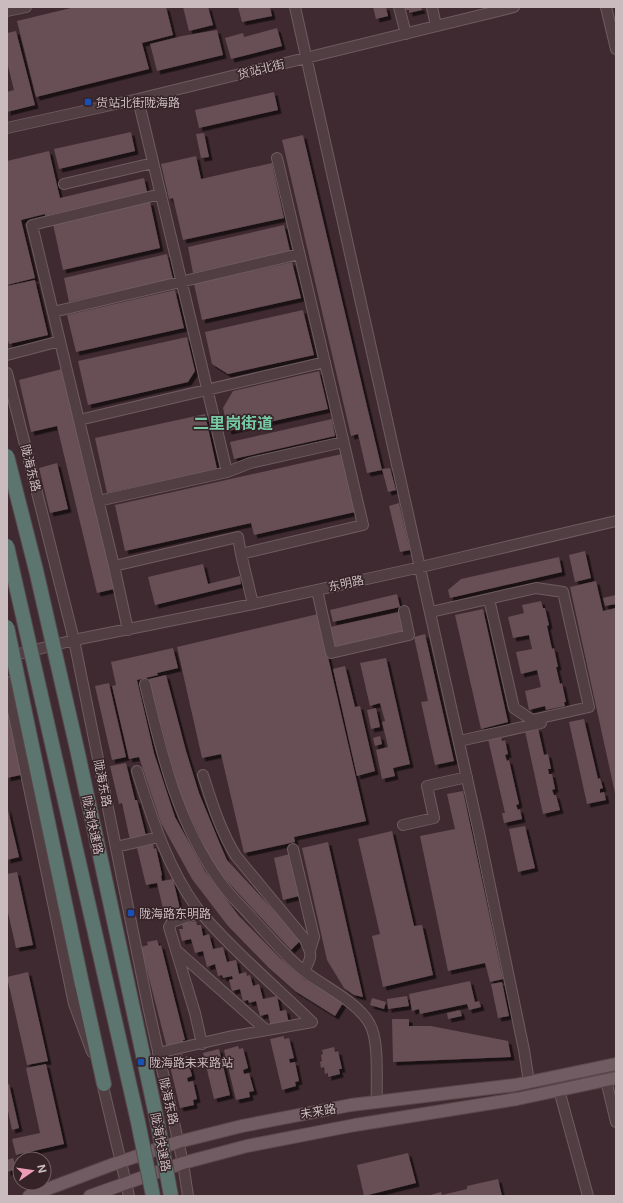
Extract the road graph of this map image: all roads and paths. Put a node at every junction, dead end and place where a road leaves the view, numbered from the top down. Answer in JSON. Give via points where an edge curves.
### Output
{"nodes":[{"id":1,"x":26,"y":7,"type":"edge"},
{"id":2,"x":295,"y":7,"type":"edge"},
{"id":3,"x":399,"y":7,"type":"edge"},
{"id":4,"x":432,"y":7,"type":"edge"},
{"id":5,"x":514,"y":7,"type":"edge"},
{"id":6,"x":606,"y":7,"type":"edge"},
{"id":7,"x":7,"y":11,"type":"edge"},
{"id":8,"x":436,"y":26,"type":"junction"},
{"id":9,"x":406,"y":34,"type":"junction"},
{"id":10,"x":616,"y":49,"type":"edge"},
{"id":11,"x":307,"y":58,"type":"junction"},
{"id":12,"x":138,"y":99,"type":"junction"},
{"id":13,"x":7,"y":128,"type":"edge"},
{"id":14,"x":277,"y":158,"type":"dead end"},
{"id":15,"x":153,"y":163,"type":"junction"},
{"id":16,"x":64,"y":184,"type":"dead end"},
{"id":17,"x":160,"y":194,"type":"junction"},
{"id":18,"x":299,"y":254,"type":"junction"},
{"id":19,"x":182,"y":282,"type":"junction"},
{"id":20,"x":53,"y":312,"type":"junction"},
{"id":21,"x":60,"y":341,"type":"junction"},
{"id":22,"x":7,"y":354,"type":"edge"},
{"id":23,"x":324,"y":362,"type":"junction"},
{"id":24,"x":7,"y":373,"type":"edge"},
{"id":25,"x":208,"y":390,"type":"junction"},
{"id":26,"x":79,"y":420,"type":"junction"},
{"id":27,"x":343,"y":442,"type":"junction"},
{"id":28,"x":7,"y":456,"type":"edge"},
{"id":29,"x":227,"y":472,"type":"junction"},
{"id":30,"x":98,"y":501,"type":"junction"},
{"id":31,"x":616,"y":521,"type":"edge"},
{"id":32,"x":7,"y":546,"type":"edge"},
{"id":33,"x":241,"y":554,"type":"junction"},
{"id":34,"x":114,"y":566,"type":"junction"},
{"id":35,"x":421,"y":567,"type":"junction"},
{"id":36,"x":317,"y":590,"type":"junction"},
{"id":37,"x":490,"y":599,"type":"junction"},
{"id":38,"x":253,"y":604,"type":"junction"},
{"id":39,"x":404,"y":611,"type":"dead end"},
{"id":40,"x":431,"y":612,"type":"junction"},
{"id":41,"x":7,"y":627,"type":"edge"},
{"id":42,"x":128,"y":630,"type":"junction"},
{"id":43,"x":74,"y":640,"type":"junction"},
{"id":44,"x":7,"y":657,"type":"edge"},
{"id":45,"x":7,"y":682,"type":"edge"},
{"id":46,"x":145,"y":684,"type":"dead end"},
{"id":47,"x":588,"y":712,"type":"dead end"},
{"id":48,"x":459,"y":741,"type":"junction"},
{"id":49,"x":137,"y":771,"type":"dead end"},
{"id":50,"x":203,"y":774,"type":"dead end"},
{"id":51,"x":467,"y":777,"type":"junction"},
{"id":52,"x":403,"y":825,"type":"dead end"},
{"id":53,"x":159,"y":837,"type":"junction"},
{"id":54,"x":116,"y":847,"type":"junction"},
{"id":55,"x":294,"y":848,"type":"dead end"},
{"id":56,"x":201,"y":912,"type":"junction"},
{"id":57,"x":176,"y":950,"type":"junction"},
{"id":58,"x":310,"y":950,"type":"junction"},
{"id":59,"x":304,"y":971,"type":"junction"},
{"id":60,"x":266,"y":1030,"type":"junction"},
{"id":61,"x":202,"y":1044,"type":"junction"},
{"id":62,"x":158,"y":1053,"type":"junction"},
{"id":63,"x":616,"y":1064,"type":"edge"},
{"id":64,"x":611,"y":1079,"type":"edge"},
{"id":65,"x":529,"y":1082,"type":"junction"},
{"id":66,"x":104,"y":1084,"type":"junction"},
{"id":67,"x":560,"y":1090,"type":"junction"},
{"id":68,"x":377,"y":1102,"type":"junction"},
{"id":69,"x":616,"y":1122,"type":"edge"},
{"id":70,"x":178,"y":1142,"type":"junction"},
{"id":71,"x":120,"y":1162,"type":"junction"},
{"id":72,"x":183,"y":1163,"type":"junction"},
{"id":73,"x":126,"y":1183,"type":"junction"},
{"id":74,"x":29,"y":1196,"type":"edge"},
{"id":75,"x":90,"y":1196,"type":"edge"},
{"id":76,"x":129,"y":1196,"type":"edge"},
{"id":77,"x":153,"y":1196,"type":"edge"},
{"id":78,"x":170,"y":1196,"type":"edge"},
{"id":79,"x":188,"y":1196,"type":"edge"},
{"id":80,"x":588,"y":1196,"type":"edge"}],
"edges":[{"from":1,"to":7,"type":"street"},
{"from":2,"to":11,"type":"street"},
{"from":3,"to":9,"type":"street"},
{"from":4,"to":8,"type":"street"},
{"from":5,"to":8,"type":"street","name":"货站北街"},
{"from":6,"to":10,"type":"street"},
{"from":8,"to":9,"type":"street","name":"货站北街"},
{"from":9,"to":11,"type":"street","name":"货站北街"},
{"from":11,"to":12,"type":"street","name":"货站北街"},
{"from":11,"to":35,"type":"street"},
{"from":12,"to":13,"type":"street","name":"货站北街"},
{"from":12,"to":15,"type":"street"},
{"from":14,"to":18,"type":"street"},
{"from":15,"to":16,"type":"street"},
{"from":15,"to":17,"type":"street"},
{"from":17,"to":19,"type":"street"},
{"from":17,"to":20,"type":"street","via":[[32,225]]},
{"from":18,"to":19,"type":"street"},
{"from":18,"to":23,"type":"street"},
{"from":19,"to":20,"type":"street"},
{"from":19,"to":25,"type":"street"},
{"from":20,"to":21,"type":"street"},
{"from":21,"to":22,"type":"street"},
{"from":21,"to":26,"type":"street"},
{"from":23,"to":25,"type":"street"},
{"from":23,"to":27,"type":"street"},
{"from":24,"to":43,"type":"street","name":"陇海东路"},
{"from":25,"to":26,"type":"street"},
{"from":25,"to":29,"type":"street"},
{"from":26,"to":30,"type":"street"},
{"from":27,"to":29,"type":"street","via":[[250,463]]},
{"from":27,"to":33,"type":"street","via":[[363,525]]},
{"from":28,"to":78,"type":"highway","name":"陇海快速路","bridge":true,"via":[[77,749],[157,1120]]},
{"from":29,"to":30,"type":"street"},
{"from":30,"to":34,"type":"street"},
{"from":31,"to":35,"type":"street","name":"东明路"},
{"from":32,"to":77,"type":"highway","name":"陇海快速路","bridge":true},
{"from":33,"to":34,"type":"street","via":[[238,538]]},
{"from":33,"to":38,"type":"street"},
{"from":34,"to":42,"type":"street"},
{"from":35,"to":36,"type":"street","name":"东明路"},
{"from":35,"to":40,"type":"street"},
{"from":36,"to":38,"type":"street","name":"东明路"},
{"from":36,"to":39,"type":"street","via":[[331,653],[409,635]]},
{"from":37,"to":37,"type":"street","via":[[536,588],[563,592],[589,707],[532,720],[514,708]]},
{"from":37,"to":40,"type":"street"},
{"from":38,"to":42,"type":"street","name":"东明路"},
{"from":40,"to":48,"type":"street"},
{"from":41,"to":66,"type":"highway","bridge":true},
{"from":42,"to":43,"type":"street","name":"东明路"},
{"from":43,"to":44,"type":"street","name":"东明路"},
{"from":43,"to":54,"type":"street","name":"陇海东路"},
{"from":45,"to":66,"type":"street","via":[[74,1004]]},
{"from":46,"to":59,"type":"street","via":[[164,763],[198,848],[221,884]]},
{"from":47,"to":48,"type":"street"},
{"from":48,"to":51,"type":"street"},
{"from":49,"to":53,"type":"street"},
{"from":50,"to":58,"type":"street","via":[[216,816],[236,856],[304,938]]},
{"from":51,"to":52,"type":"street","via":[[427,786],[434,818]]},
{"from":51,"to":65,"type":"street"},
{"from":53,"to":54,"type":"street"},
{"from":53,"to":56,"type":"street","via":[[180,879]]},
{"from":54,"to":62,"type":"street","name":"陇海东路"},
{"from":55,"to":58,"type":"street","via":[[314,937]]},
{"from":56,"to":57,"type":"street","via":[[172,922],[169,927]]},
{"from":56,"to":60,"type":"street","via":[[253,967],[312,1022]]},
{"from":57,"to":60,"type":"street"},
{"from":57,"to":61,"type":"street"},
{"from":58,"to":59,"type":"street","via":[[311,958]]},
{"from":59,"to":68,"type":"street","via":[[354,1006],[366,1018],[375,1045]]},
{"from":60,"to":61,"type":"street"},
{"from":61,"to":62,"type":"street"},
{"from":62,"to":70,"type":"street","name":"陇海东路"},
{"from":63,"to":65,"type":"main road","name":"未来路"},
{"from":64,"to":67,"type":"main road","name":"未来路"},
{"from":64,"to":69,"type":"street"},
{"from":65,"to":68,"type":"main road","name":"未来路"},
{"from":66,"to":71,"type":"street"},
{"from":67,"to":72,"type":"main road","name":"未来路","via":[[247,1146]]},
{"from":67,"to":80,"type":"street"},
{"from":68,"to":70,"type":"main road","name":"未来路","via":[[242,1126]]},
{"from":70,"to":71,"type":"main road","name":"未来路"},
{"from":70,"to":72,"type":"street","name":"陇海东路"},
{"from":71,"to":73,"type":"street"},
{"from":71,"to":74,"type":"main road","name":"未来路"},
{"from":72,"to":73,"type":"main road","name":"未来路"},
{"from":72,"to":79,"type":"street","name":"陇海东路"},
{"from":73,"to":75,"type":"main road","name":"未来路"},
{"from":73,"to":76,"type":"street"}]}
